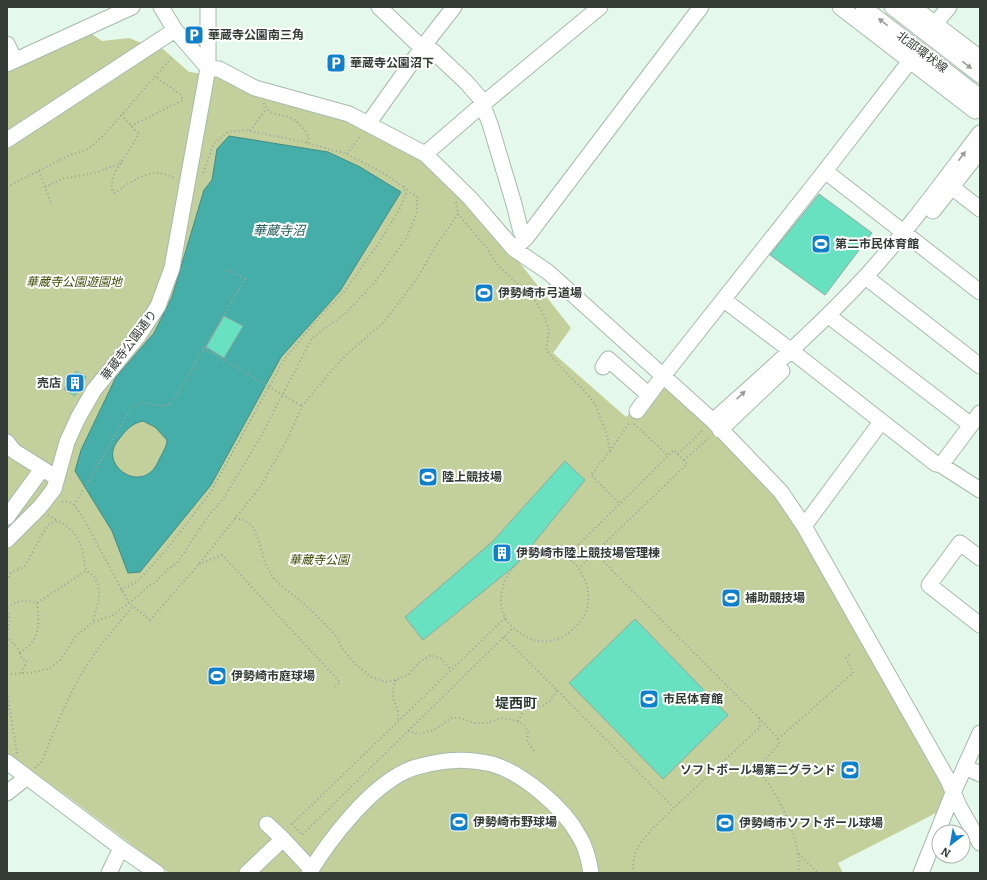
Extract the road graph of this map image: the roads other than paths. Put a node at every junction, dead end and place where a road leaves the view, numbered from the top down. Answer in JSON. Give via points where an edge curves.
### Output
{"nodes":[{"id":1,"x":132,"y":7,"type":"edge"},
{"id":2,"x":161,"y":7,"type":"edge"},
{"id":3,"x":208,"y":7,"type":"edge"},
{"id":4,"x":379,"y":7,"type":"edge"},
{"id":5,"x":454,"y":7,"type":"edge"},
{"id":6,"x":600,"y":7,"type":"edge"},
{"id":7,"x":702,"y":7,"type":"edge"},
{"id":8,"x":840,"y":7,"type":"edge"},
{"id":9,"x":892,"y":7,"type":"edge"},
{"id":10,"x":913,"y":7,"type":"edge"},
{"id":11,"x":949,"y":7,"type":"edge"},
{"id":12,"x":856,"y":11,"type":"edge"},
{"id":13,"x":937,"y":26,"type":"junction"},
{"id":14,"x":175,"y":30,"type":"junction"},
{"id":15,"x":7,"y":44,"type":"edge"},
{"id":16,"x":422,"y":48,"type":"junction"},
{"id":17,"x":946,"y":48,"type":"junction"},
{"id":18,"x":980,"y":58,"type":"edge"},
{"id":19,"x":910,"y":60,"type":"junction"},
{"id":20,"x":11,"y":62,"type":"edge"},
{"id":21,"x":208,"y":68,"type":"junction"},
{"id":22,"x":980,"y":75,"type":"edge"},
{"id":23,"x":931,"y":77,"type":"junction"},
{"id":24,"x":960,"y":81,"type":"junction"},
{"id":25,"x":483,"y":104,"type":"junction"},
{"id":26,"x":978,"y":104,"type":"edge"},
{"id":27,"x":366,"y":127,"type":"junction"},
{"id":28,"x":980,"y":133,"type":"edge"},
{"id":29,"x":7,"y":140,"type":"edge"},
{"id":30,"x":980,"y":151,"type":"edge"},
{"id":31,"x":425,"y":154,"type":"junction"},
{"id":32,"x":825,"y":171,"type":"junction"},
{"id":33,"x":948,"y":184,"type":"junction"},
{"id":34,"x":980,"y":209,"type":"edge"},
{"id":35,"x":907,"y":235,"type":"junction"},
{"id":36,"x":526,"y":238,"type":"junction"},
{"id":37,"x":514,"y":249,"type":"junction"},
{"id":38,"x":872,"y":282,"type":"junction"},
{"id":39,"x":980,"y":292,"type":"edge"},
{"id":40,"x":724,"y":300,"type":"junction"},
{"id":41,"x":834,"y":320,"type":"junction"},
{"id":42,"x":794,"y":353,"type":"junction"},
{"id":43,"x":980,"y":366,"type":"edge"},
{"id":44,"x":603,"y":367,"type":"dead end"},
{"id":45,"x":663,"y":376,"type":"junction"},
{"id":46,"x":649,"y":395,"type":"junction"},
{"id":47,"x":638,"y":411,"type":"dead end"},
{"id":48,"x":980,"y":412,"type":"edge"},
{"id":49,"x":881,"y":422,"type":"junction"},
{"id":50,"x":971,"y":425,"type":"junction"},
{"id":51,"x":712,"y":429,"type":"junction"},
{"id":52,"x":7,"y":442,"type":"edge"},
{"id":53,"x":941,"y":465,"type":"junction"},
{"id":54,"x":42,"y":469,"type":"junction"},
{"id":55,"x":57,"y":478,"type":"junction"},
{"id":56,"x":980,"y":490,"type":"edge"},
{"id":57,"x":7,"y":517,"type":"edge"},
{"id":58,"x":804,"y":526,"type":"junction"},
{"id":59,"x":7,"y":540,"type":"edge"},
{"id":60,"x":980,"y":558,"type":"edge"},
{"id":61,"x":980,"y":625,"type":"edge"},
{"id":62,"x":980,"y":733,"type":"edge"},
{"id":63,"x":12,"y":758,"type":"edge"},
{"id":64,"x":965,"y":767,"type":"junction"},
{"id":65,"x":980,"y":774,"type":"edge"},
{"id":66,"x":27,"y":777,"type":"junction"},
{"id":67,"x":7,"y":793,"type":"edge"},
{"id":68,"x":953,"y":793,"type":"junction"},
{"id":69,"x":267,"y":824,"type":"dead end"},
{"id":70,"x":283,"y":839,"type":"junction"},
{"id":71,"x":980,"y":843,"type":"edge"},
{"id":72,"x":121,"y":848,"type":"junction"},
{"id":73,"x":310,"y":871,"type":"edge"},
{"id":74,"x":109,"y":873,"type":"edge"},
{"id":75,"x":157,"y":873,"type":"edge"},
{"id":76,"x":247,"y":873,"type":"edge"},
{"id":77,"x":592,"y":873,"type":"edge"},
{"id":78,"x":921,"y":873,"type":"edge"}],
"edges":[{"from":1,"to":20,"type":"street"},
{"from":2,"to":14,"type":"street"},
{"from":3,"to":21,"type":"street","name":"華蔵寺公園通り"},
{"from":4,"to":16,"type":"street"},
{"from":5,"to":16,"type":"street"},
{"from":6,"to":25,"type":"street"},
{"from":7,"to":36,"type":"street"},
{"from":8,"to":12,"type":"street"},
{"from":9,"to":17,"type":"street","name":"北部環状線"},
{"from":10,"to":13,"type":"street"},
{"from":11,"to":13,"type":"street"},
{"from":12,"to":19,"type":"street"},
{"from":24,"to":12,"type":"street","name":"北部環状線","one_way":true},
{"from":13,"to":17,"type":"street"},
{"from":13,"to":18,"type":"street"},
{"from":14,"to":21,"type":"street"},
{"from":14,"to":29,"type":"street"},
{"from":15,"to":20,"type":"street"},
{"from":16,"to":25,"type":"street","via":[[433,51],[466,82]]},
{"from":16,"to":27,"type":"street"},
{"from":17,"to":22,"type":"street","name":"北部環状線","one_way":true},
{"from":19,"to":23,"type":"street"},
{"from":19,"to":32,"type":"street"},
{"from":21,"to":27,"type":"street","via":[[219,69],[255,88],[342,112]]},
{"from":21,"to":55,"type":"street","name":"華蔵寺公園通り","via":[[172,268],[158,306],[139,336],[94,390],[78,418],[67,442]]},
{"from":23,"to":24,"type":"street"},
{"from":23,"to":26,"type":"street"},
{"from":24,"to":26,"type":"street","name":"北部環状線"},
{"from":25,"to":31,"type":"street"},
{"from":25,"to":36,"type":"street","via":[[521,232]]},
{"from":27,"to":31,"type":"street"},
{"from":33,"to":28,"type":"street","one_way":true},
{"from":30,"to":33,"type":"street"},
{"from":31,"to":37,"type":"street","via":[[470,198]]},
{"from":32,"to":35,"type":"street"},
{"from":32,"to":40,"type":"street"},
{"from":33,"to":34,"type":"street"},
{"from":33,"to":35,"type":"street"},
{"from":35,"to":38,"type":"street","via":[[891,263]]},
{"from":35,"to":39,"type":"street"},
{"from":35,"to":42,"type":"street"},
{"from":36,"to":37,"type":"street"},
{"from":37,"to":45,"type":"street","via":[[548,272]]},
{"from":38,"to":41,"type":"street"},
{"from":38,"to":43,"type":"street"},
{"from":40,"to":42,"type":"street"},
{"from":40,"to":45,"type":"street"},
{"from":41,"to":42,"type":"street"},
{"from":41,"to":50,"type":"street"},
{"from":42,"to":49,"type":"street"},
{"from":42,"to":51,"type":"street"},
{"from":44,"to":46,"type":"street","via":[[608,359]]},
{"from":45,"to":46,"type":"street"},
{"from":45,"to":51,"type":"street"},
{"from":46,"to":47,"type":"street"},
{"from":48,"to":50,"type":"street"},
{"from":49,"to":53,"type":"street","via":[[936,464]]},
{"from":49,"to":58,"type":"street"},
{"from":50,"to":53,"type":"street"},
{"from":51,"to":58,"type":"street","via":[[782,492]]},
{"from":52,"to":54,"type":"street","via":[[14,451]]},
{"from":53,"to":56,"type":"street"},
{"from":54,"to":55,"type":"street"},
{"from":54,"to":57,"type":"street"},
{"from":55,"to":59,"type":"street","name":"華蔵寺公園通り","via":[[46,508]]},
{"from":58,"to":68,"type":"street"},
{"from":60,"to":61,"type":"street","via":[[960,542],[929,585]]},
{"from":62,"to":64,"type":"street"},
{"from":63,"to":66,"type":"street"},
{"from":64,"to":65,"type":"street"},
{"from":64,"to":68,"type":"street"},
{"from":66,"to":67,"type":"street"},
{"from":66,"to":72,"type":"street"},
{"from":68,"to":71,"type":"street"},
{"from":68,"to":78,"type":"street"},
{"from":69,"to":70,"type":"street"},
{"from":70,"to":73,"type":"street"},
{"from":70,"to":76,"type":"street"},
{"from":72,"to":74,"type":"street"},
{"from":72,"to":75,"type":"street"},
{"from":73,"to":77,"type":"street","via":[[367,799],[385,783],[406,770],[442,761],[466,760],[493,764],[523,778],[570,813]]}]}
